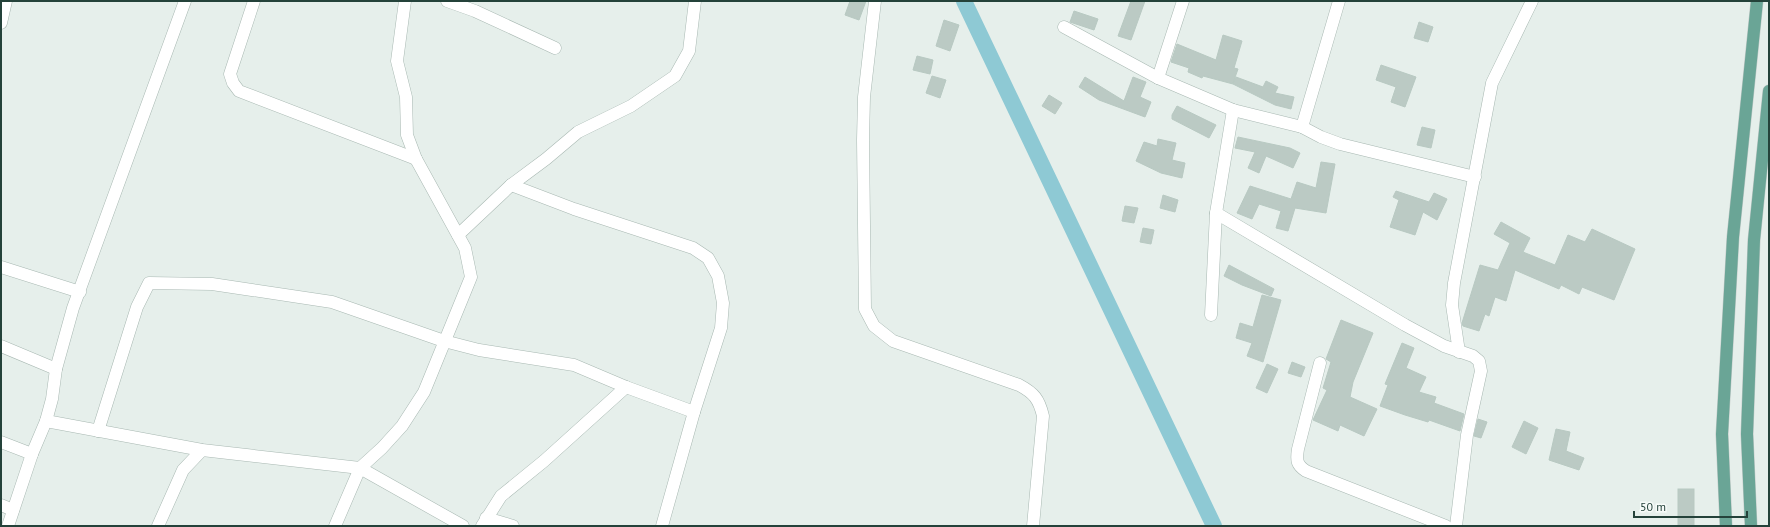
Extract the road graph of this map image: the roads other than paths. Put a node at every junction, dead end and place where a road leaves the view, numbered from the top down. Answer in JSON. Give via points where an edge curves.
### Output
{"nodes":[{"id":1,"x":6,"y":1,"type":"edge"},
{"id":2,"x":185,"y":1,"type":"edge"},
{"id":3,"x":254,"y":1,"type":"edge"},
{"id":4,"x":405,"y":1,"type":"edge"},
{"id":5,"x":447,"y":1,"type":"edge"},
{"id":6,"x":695,"y":1,"type":"edge"},
{"id":7,"x":875,"y":1,"type":"edge"},
{"id":8,"x":1183,"y":1,"type":"edge"},
{"id":9,"x":1339,"y":1,"type":"edge"},
{"id":10,"x":1532,"y":1,"type":"edge"},
{"id":11,"x":1757,"y":1,"type":"edge"},
{"id":12,"x":1,"y":23,"type":"edge"},
{"id":13,"x":1064,"y":27,"type":"dead end"},
{"id":14,"x":555,"y":48,"type":"dead end"},
{"id":15,"x":1158,"y":78,"type":"junction"},
{"id":16,"x":1769,"y":91,"type":"edge"},
{"id":17,"x":1233,"y":110,"type":"junction"},
{"id":18,"x":1302,"y":127,"type":"junction"},
{"id":19,"x":416,"y":159,"type":"junction"},
{"id":20,"x":1475,"y":177,"type":"junction"},
{"id":21,"x":510,"y":185,"type":"junction"},
{"id":22,"x":1216,"y":213,"type":"junction"},
{"id":23,"x":458,"y":235,"type":"junction"},
{"id":24,"x":1,"y":267,"type":"edge"},
{"id":25,"x":80,"y":292,"type":"junction"},
{"id":26,"x":1211,"y":315,"type":"dead end"},
{"id":27,"x":444,"y":341,"type":"junction"},
{"id":28,"x":1,"y":346,"type":"edge"},
{"id":29,"x":1459,"y":352,"type":"junction"},
{"id":30,"x":1320,"y":363,"type":"dead end"},
{"id":31,"x":56,"y":369,"type":"junction"},
{"id":32,"x":626,"y":388,"type":"junction"},
{"id":33,"x":694,"y":412,"type":"junction"},
{"id":34,"x":46,"y":421,"type":"junction"},
{"id":35,"x":98,"y":431,"type":"junction"},
{"id":36,"x":1,"y":442,"type":"edge"},
{"id":37,"x":202,"y":450,"type":"junction"},
{"id":38,"x":32,"y":454,"type":"junction"},
{"id":39,"x":360,"y":468,"type":"junction"},
{"id":40,"x":1,"y":505,"type":"edge"},
{"id":41,"x":13,"y":510,"type":"junction"},
{"id":42,"x":484,"y":522,"type":"edge"},
{"id":43,"x":8,"y":526,"type":"edge"},
{"id":44,"x":158,"y":526,"type":"edge"},
{"id":45,"x":335,"y":526,"type":"edge"},
{"id":46,"x":463,"y":526,"type":"edge"},
{"id":47,"x":513,"y":526,"type":"edge"},
{"id":48,"x":662,"y":526,"type":"edge"},
{"id":49,"x":1033,"y":526,"type":"edge"},
{"id":50,"x":1446,"y":526,"type":"edge"},
{"id":51,"x":1456,"y":526,"type":"edge"},
{"id":52,"x":1726,"y":526,"type":"edge"},
{"id":53,"x":1751,"y":526,"type":"edge"}],
"edges":[{"from":1,"to":12,"type":"street"},
{"from":2,"to":25,"type":"street"},
{"from":3,"to":19,"type":"street","via":[[230,74],[232,83],[239,91]]},
{"from":4,"to":19,"type":"street","via":[[397,61],[406,97],[407,135]]},
{"from":5,"to":14,"type":"street","via":[[475,11]]},
{"from":6,"to":21,"type":"street","via":[[689,51],[675,76],[631,106],[578,132]]},
{"from":7,"to":49,"type":"street","via":[[864,97],[865,309],[874,326],[893,341],[1019,385],[1032,392],[1041,406],[1043,416]]},
{"from":8,"to":15,"type":"street"},
{"from":9,"to":18,"type":"street"},
{"from":10,"to":20,"type":"street","via":[[1492,83]]},
{"from":11,"to":52,"type":"main road","via":[[1732,244],[1722,434]]},
{"from":13,"to":15,"type":"street"},
{"from":15,"to":17,"type":"street"},
{"from":16,"to":53,"type":"main road","via":[[1754,240],[1747,434]]},
{"from":17,"to":18,"type":"street"},
{"from":17,"to":22,"type":"street"},
{"from":18,"to":20,"type":"street","via":[[1340,144]]},
{"from":19,"to":23,"type":"street"},
{"from":20,"to":29,"type":"street","via":[[1454,283],[1452,305]]},
{"from":21,"to":23,"type":"street"},
{"from":21,"to":33,"type":"street","via":[[574,210],[693,248],[708,258],[718,276],[723,302],[721,328]]},
{"from":22,"to":26,"type":"street"},
{"from":22,"to":29,"type":"street","via":[[1404,325]]},
{"from":23,"to":27,"type":"street","via":[[465,248],[471,277]]},
{"from":24,"to":25,"type":"street"},
{"from":25,"to":31,"type":"street"},
{"from":27,"to":32,"type":"street","via":[[479,350],[574,365]]},
{"from":27,"to":35,"type":"street","via":[[332,302],[212,284],[149,284],[136,307]]},
{"from":27,"to":39,"type":"street","via":[[424,392],[402,426]]},
{"from":28,"to":31,"type":"street"},
{"from":29,"to":51,"type":"street","via":[[1473,356],[1479,361],[1481,371],[1468,435]]},
{"from":30,"to":50,"type":"street","via":[[1298,449],[1298,466]]},
{"from":31,"to":34,"type":"street"},
{"from":32,"to":33,"type":"street"},
{"from":32,"to":42,"type":"street","via":[[501,496]]},
{"from":33,"to":48,"type":"street"},
{"from":34,"to":35,"type":"street"},
{"from":34,"to":38,"type":"street"},
{"from":35,"to":37,"type":"street"},
{"from":36,"to":38,"type":"street"},
{"from":37,"to":39,"type":"street"},
{"from":37,"to":44,"type":"street","via":[[183,470]]},
{"from":38,"to":41,"type":"street"},
{"from":39,"to":45,"type":"street"},
{"from":39,"to":46,"type":"street"},
{"from":40,"to":41,"type":"street"},
{"from":41,"to":43,"type":"street"},
{"from":42,"to":47,"type":"street"}]}
